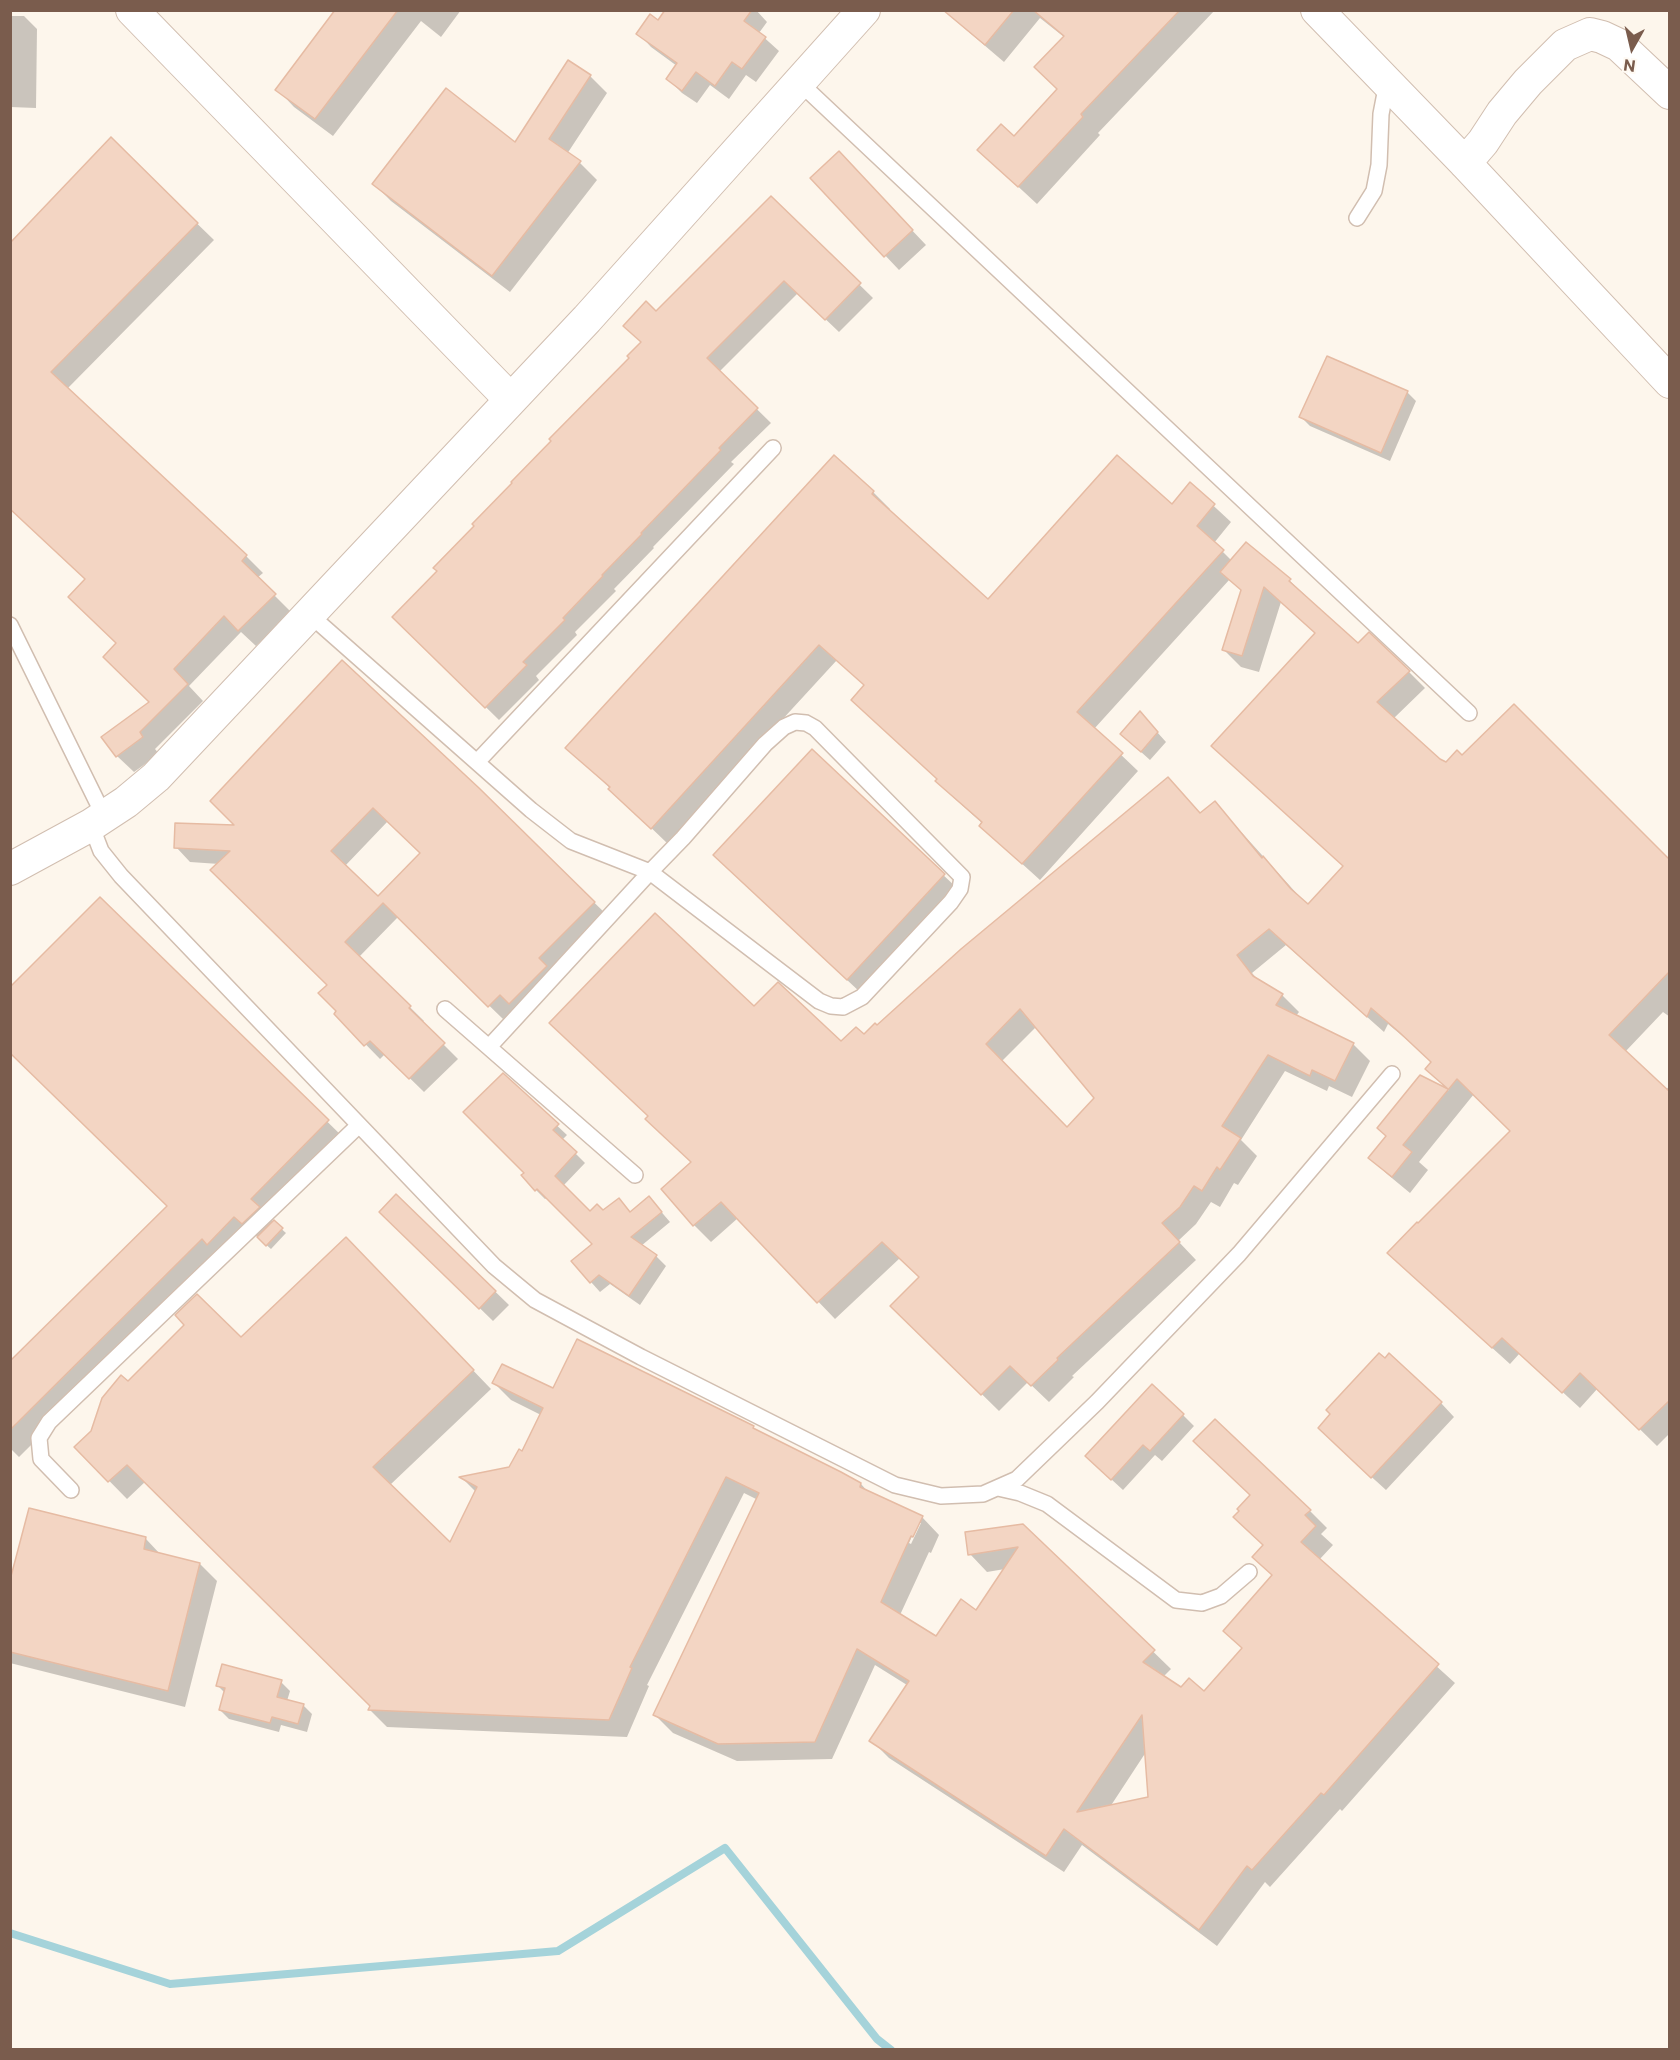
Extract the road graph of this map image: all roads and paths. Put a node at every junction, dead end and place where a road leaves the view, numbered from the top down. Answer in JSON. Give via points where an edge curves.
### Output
{"nodes":[{"id":1,"x":132,"y":10,"type":"edge"},
{"id":2,"x":864,"y":10,"type":"edge"},
{"id":3,"x":1317,"y":10,"type":"edge"},
{"id":4,"x":799,"y":82,"type":"junction"},
{"id":5,"x":1387,"y":82,"type":"junction"},
{"id":6,"x":1670,"y":93,"type":"edge"},
{"id":7,"x":1465,"y":164,"type":"junction"},
{"id":8,"x":1357,"y":218,"type":"dead end"},
{"id":9,"x":1670,"y":382,"type":"edge"},
{"id":10,"x":510,"y":399,"type":"junction"},
{"id":11,"x":773,"y":448,"type":"dead end"},
{"id":12,"x":309,"y":614,"type":"junction"},
{"id":13,"x":10,"y":625,"type":"edge"},
{"id":14,"x":1469,"y":713,"type":"dead end"},
{"id":15,"x":477,"y":762,"type":"junction"},
{"id":16,"x":98,"y":821,"type":"junction"},
{"id":17,"x":10,"y":869,"type":"edge"},
{"id":18,"x":650,"y":872,"type":"junction"},
{"id":19,"x":445,"y":1009,"type":"dead end"},
{"id":20,"x":489,"y":1047,"type":"junction"},
{"id":21,"x":1392,"y":1074,"type":"dead end"},
{"id":22,"x":358,"y":1126,"type":"junction"},
{"id":23,"x":635,"y":1175,"type":"dead end"},
{"id":24,"x":998,"y":1488,"type":"junction"},
{"id":25,"x":71,"y":1490,"type":"dead end"},
{"id":26,"x":1249,"y":1572,"type":"dead end"}],
"edges":[{"from":1,"to":10,"type":"street"},
{"from":2,"to":4,"type":"street"},
{"from":3,"to":5,"type":"street"},
{"from":4,"to":10,"type":"street","via":[[587,319]]},
{"from":4,"to":14,"type":"lane"},
{"from":5,"to":7,"type":"street"},
{"from":5,"to":8,"type":"lane","via":[[1374,191]]},
{"from":6,"to":7,"type":"street","via":[[1618,45],[1590,34],[1565,45],[1528,82]]},
{"from":7,"to":9,"type":"street"},
{"from":10,"to":12,"type":"street"},
{"from":11,"to":15,"type":"lane"},
{"from":12,"to":15,"type":"lane"},
{"from":12,"to":16,"type":"street","via":[[156,777]]},
{"from":13,"to":16,"type":"lane"},
{"from":15,"to":18,"type":"lane","via":[[571,841]]},
{"from":16,"to":17,"type":"street"},
{"from":16,"to":22,"type":"lane","via":[[101,851],[122,876]]},
{"from":18,"to":18,"type":"lane","via":[[774,736],[795,722],[814,728],[962,877],[960,889],[951,902],[862,997],[843,1007],[819,1001]]},
{"from":18,"to":20,"type":"lane"},
{"from":19,"to":20,"type":"lane"},
{"from":20,"to":23,"type":"lane"},
{"from":21,"to":24,"type":"lane","via":[[1239,1254],[1089,1410],[1017,1479]]},
{"from":22,"to":24,"type":"lane","via":[[494,1266],[535,1300],[895,1485],[940,1496],[983,1494]]},
{"from":22,"to":25,"type":"lane","via":[[49,1422],[39,1438],[41,1459]]},
{"from":24,"to":26,"type":"lane","via":[[1020,1492],[1047,1504],[1176,1600],[1202,1603],[1221,1596]]}]}
